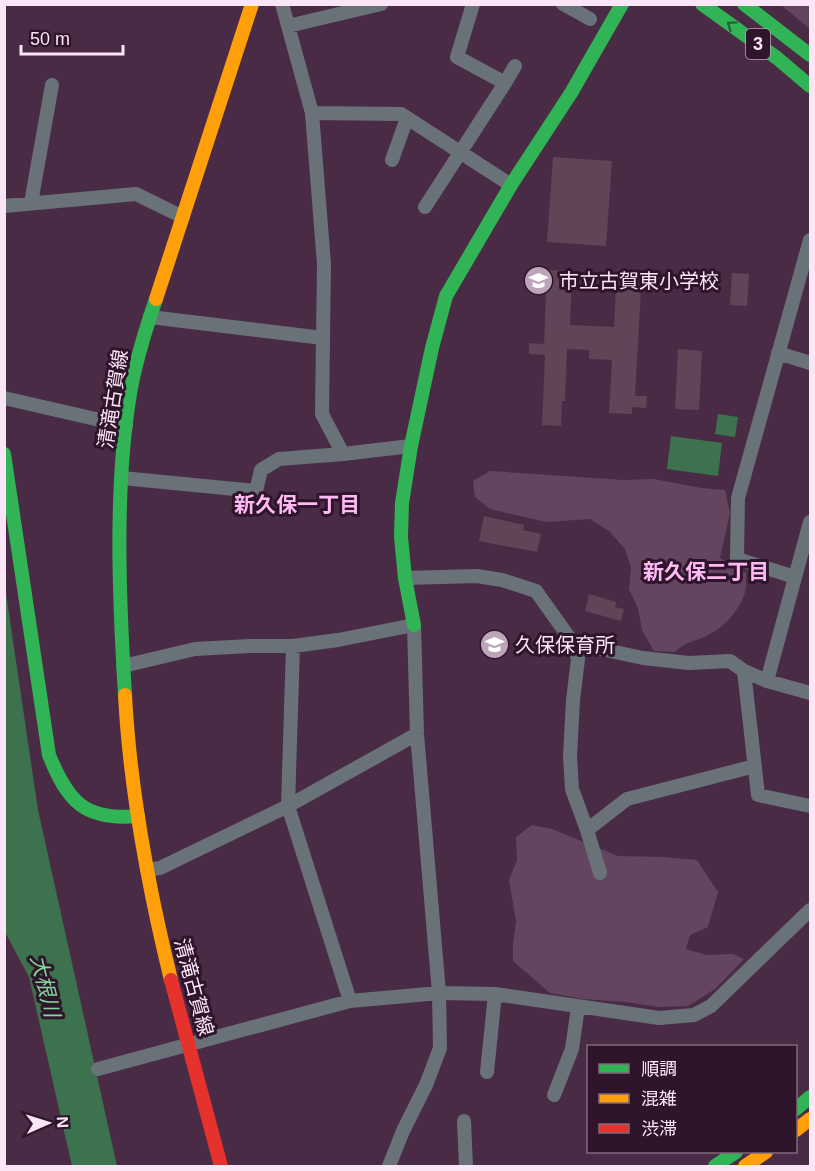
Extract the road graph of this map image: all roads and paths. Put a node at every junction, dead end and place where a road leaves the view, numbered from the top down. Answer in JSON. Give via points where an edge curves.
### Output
{"nodes":[{"id":1,"x":252,"y":4,"type":"edge"},
{"id":2,"x":282,"y":4,"type":"edge"},
{"id":3,"x":381,"y":4,"type":"edge"},
{"id":4,"x":473,"y":4,"type":"edge"},
{"id":5,"x":563,"y":4,"type":"edge"},
{"id":6,"x":622,"y":4,"type":"edge"},
{"id":7,"x":702,"y":4,"type":"edge"},
{"id":8,"x":744,"y":4,"type":"edge"},
{"id":9,"x":590,"y":19,"type":"dead end"},
{"id":10,"x":288,"y":26,"type":"junction"},
{"id":11,"x":810,"y":55,"type":"edge"},
{"id":12,"x":515,"y":66,"type":"dead end"},
{"id":13,"x":505,"y":83,"type":"junction"},
{"id":14,"x":52,"y":85,"type":"dead end"},
{"id":15,"x":810,"y":86,"type":"edge"},
{"id":16,"x":312,"y":113,"type":"junction"},
{"id":17,"x":407,"y":118,"type":"junction"},
{"id":18,"x":460,"y":152,"type":"junction"},
{"id":19,"x":392,"y":160,"type":"dead end"},
{"id":20,"x":511,"y":185,"type":"junction"},
{"id":21,"x":31,"y":204,"type":"junction"},
{"id":22,"x":4,"y":206,"type":"edge"},
{"id":23,"x":424,"y":207,"type":"dead end"},
{"id":24,"x":183,"y":217,"type":"junction"},
{"id":25,"x":810,"y":240,"type":"edge"},
{"id":26,"x":150,"y":316,"type":"junction"},
{"id":27,"x":323,"y":338,"type":"junction"},
{"id":28,"x":778,"y":353,"type":"junction"},
{"id":29,"x":810,"y":363,"type":"edge"},
{"id":30,"x":4,"y":398,"type":"edge"},
{"id":31,"x":126,"y":426,"type":"junction"},
{"id":32,"x":411,"y":446,"type":"junction"},
{"id":33,"x":4,"y":454,"type":"edge"},
{"id":34,"x":343,"y":454,"type":"junction"},
{"id":35,"x":122,"y":478,"type":"junction"},
{"id":36,"x":810,"y":522,"type":"edge"},
{"id":37,"x":795,"y":577,"type":"junction"},
{"id":38,"x":405,"y":578,"type":"junction"},
{"id":39,"x":414,"y":625,"type":"junction"},
{"id":40,"x":573,"y":643,"type":"junction"},
{"id":41,"x":292,"y":646,"type":"junction"},
{"id":42,"x":123,"y":666,"type":"junction"},
{"id":43,"x":744,"y":671,"type":"junction"},
{"id":44,"x":767,"y":681,"type":"junction"},
{"id":45,"x":810,"y":693,"type":"edge"},
{"id":46,"x":417,"y":734,"type":"junction"},
{"id":47,"x":754,"y":766,"type":"junction"},
{"id":48,"x":288,"y":806,"type":"junction"},
{"id":49,"x":810,"y":806,"type":"edge"},
{"id":50,"x":138,"y":816,"type":"junction"},
{"id":51,"x":588,"y":830,"type":"junction"},
{"id":52,"x":147,"y":870,"type":"junction"},
{"id":53,"x":600,"y":873,"type":"dead end"},
{"id":54,"x":810,"y":910,"type":"edge"},
{"id":55,"x":439,"y":993,"type":"junction"},
{"id":56,"x":495,"y":994,"type":"junction"},
{"id":57,"x":350,"y":1002,"type":"junction"},
{"id":58,"x":578,"y":1007,"type":"junction"},
{"id":59,"x":189,"y":1044,"type":"junction"},
{"id":60,"x":98,"y":1069,"type":"dead end"},
{"id":61,"x":487,"y":1072,"type":"dead end"},
{"id":62,"x":554,"y":1095,"type":"dead end"},
{"id":63,"x":810,"y":1097,"type":"edge"},
{"id":64,"x":797,"y":1107,"type":"edge"},
{"id":65,"x":810,"y":1119,"type":"edge"},
{"id":66,"x":464,"y":1121,"type":"dead end"},
{"id":67,"x":797,"y":1129,"type":"edge"},
{"id":68,"x":735,"y":1153,"type":"edge"},
{"id":69,"x":765,"y":1153,"type":"edge"},
{"id":70,"x":221,"y":1167,"type":"edge"},
{"id":71,"x":389,"y":1167,"type":"edge"},
{"id":72,"x":466,"y":1167,"type":"edge"},
{"id":73,"x":715,"y":1167,"type":"edge"},
{"id":74,"x":745,"y":1167,"type":"edge"}],
"edges":[{"from":1,"to":24,"type":"main road","name":"清滝古賀線"},
{"from":2,"to":10,"type":"street"},
{"from":3,"to":10,"type":"street"},
{"from":4,"to":13,"type":"street","via":[[457,57]]},
{"from":5,"to":9,"type":"street"},
{"from":6,"to":20,"type":"main road","via":[[571,93]]},
{"from":15,"to":7,"type":"main road","number":"3","one_way":true},
{"from":8,"to":11,"type":"main road","number":"3"},
{"from":10,"to":16,"type":"street"},
{"from":12,"to":13,"type":"street"},
{"from":13,"to":18,"type":"street"},
{"from":14,"to":21,"type":"street"},
{"from":16,"to":17,"type":"street","via":[[401,114]]},
{"from":16,"to":27,"type":"street","via":[[324,264]]},
{"from":17,"to":18,"type":"street"},
{"from":17,"to":19,"type":"street"},
{"from":18,"to":20,"type":"street"},
{"from":18,"to":23,"type":"street"},
{"from":20,"to":32,"type":"main road","via":[[446,296]]},
{"from":21,"to":22,"type":"street"},
{"from":21,"to":24,"type":"street","via":[[136,194]]},
{"from":24,"to":26,"type":"main road","name":"清滝古賀線"},
{"from":25,"to":28,"type":"street"},
{"from":26,"to":27,"type":"street"},
{"from":26,"to":31,"type":"main road","name":"清滝古賀線"},
{"from":27,"to":34,"type":"street","via":[[322,414]]},
{"from":28,"to":29,"type":"street"},
{"from":28,"to":37,"type":"street","via":[[738,498],[737,559]]},
{"from":30,"to":31,"type":"street"},
{"from":31,"to":35,"type":"main road","name":"清滝古賀線"},
{"from":32,"to":34,"type":"street"},
{"from":32,"to":38,"type":"main road","via":[[402,503]]},
{"from":33,"to":50,"type":"main road","via":[[45,732],[55,773],[78,805],[96,815]]},
{"from":34,"to":35,"type":"street","via":[[279,459],[261,470],[256,491]]},
{"from":35,"to":42,"type":"main road","name":"清滝古賀線"},
{"from":36,"to":37,"type":"street"},
{"from":37,"to":44,"type":"street"},
{"from":38,"to":39,"type":"main road"},
{"from":38,"to":40,"type":"street","via":[[477,576],[536,591]]},
{"from":39,"to":41,"type":"street"},
{"from":39,"to":46,"type":"street"},
{"from":40,"to":43,"type":"street","via":[[654,660],[730,661]]},
{"from":40,"to":51,"type":"street","via":[[578,659],[573,700],[572,789]]},
{"from":41,"to":42,"type":"street","via":[[195,649]]},
{"from":41,"to":48,"type":"street"},
{"from":42,"to":50,"type":"main road","name":"清滝古賀線"},
{"from":43,"to":44,"type":"street"},
{"from":43,"to":47,"type":"street"},
{"from":44,"to":45,"type":"street"},
{"from":46,"to":48,"type":"street"},
{"from":46,"to":55,"type":"street"},
{"from":47,"to":49,"type":"street","via":[[758,795]]},
{"from":47,"to":51,"type":"street","via":[[627,799]]},
{"from":48,"to":52,"type":"street","via":[[160,868]]},
{"from":48,"to":57,"type":"street"},
{"from":50,"to":52,"type":"main road","name":"清滝古賀線"},
{"from":51,"to":53,"type":"street"},
{"from":52,"to":59,"type":"main road","name":"清滝古賀線"},
{"from":54,"to":58,"type":"street","via":[[719,999],[694,1015],[659,1018]]},
{"from":55,"to":56,"type":"street"},
{"from":55,"to":57,"type":"street"},
{"from":55,"to":71,"type":"street","via":[[440,1048]]},
{"from":56,"to":58,"type":"street"},
{"from":56,"to":61,"type":"street"},
{"from":57,"to":59,"type":"street"},
{"from":58,"to":62,"type":"street","via":[[572,1049]]},
{"from":59,"to":60,"type":"street"},
{"from":59,"to":70,"type":"main road","name":"清滝古賀線"},
{"from":63,"to":64,"type":"main road"},
{"from":65,"to":67,"type":"main road"},
{"from":66,"to":72,"type":"street"},
{"from":68,"to":73,"type":"main road"},
{"from":69,"to":74,"type":"main road"}]}
